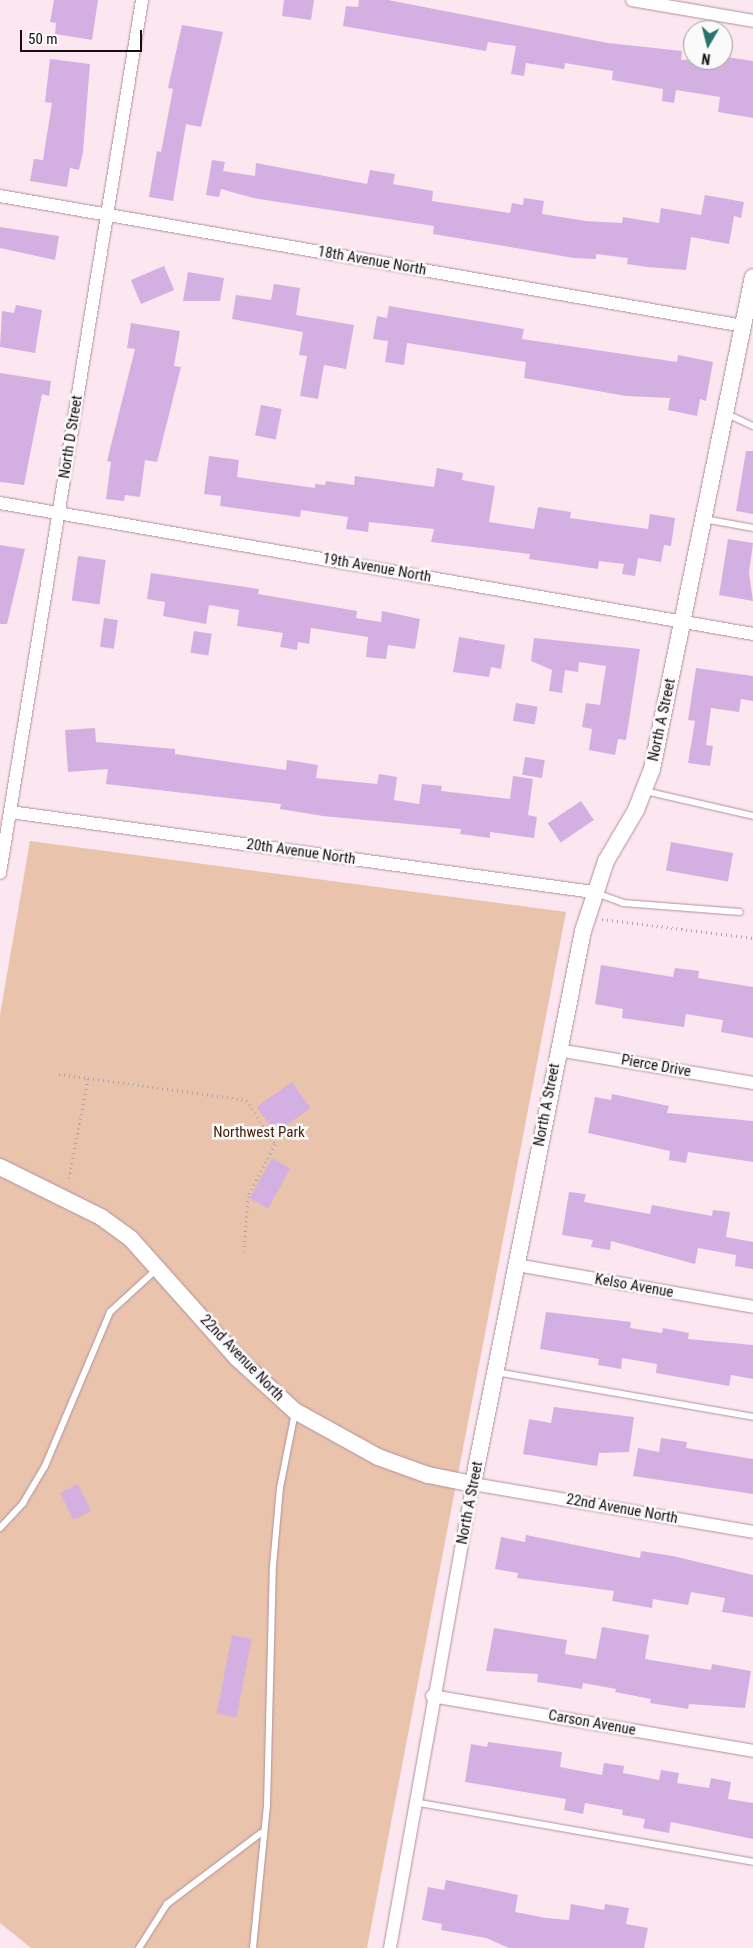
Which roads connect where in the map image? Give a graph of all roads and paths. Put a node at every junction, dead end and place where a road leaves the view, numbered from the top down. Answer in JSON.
{"nodes":[{"id":1,"x":142,"y":0,"type":"edge"},
{"id":2,"x":632,"y":0,"type":"edge"},
{"id":3,"x":753,"y":21,"type":"edge"},
{"id":4,"x":0,"y":196,"type":"edge"},
{"id":5,"x":107,"y":215,"type":"junction"},
{"id":6,"x":753,"y":279,"type":"edge"},
{"id":7,"x":743,"y":326,"type":"junction"},
{"id":8,"x":725,"y":413,"type":"junction"},
{"id":9,"x":753,"y":426,"type":"edge"},
{"id":10,"x":0,"y":503,"type":"edge"},
{"id":11,"x":59,"y":513,"type":"junction"},
{"id":12,"x":703,"y":519,"type":"junction"},
{"id":13,"x":753,"y":528,"type":"edge"},
{"id":14,"x":682,"y":621,"type":"junction"},
{"id":15,"x":753,"y":634,"type":"edge"},
{"id":16,"x":644,"y":791,"type":"junction"},
{"id":17,"x":10,"y":812,"type":"junction"},
{"id":18,"x":753,"y":816,"type":"edge"},
{"id":19,"x":0,"y":873,"type":"edge"},
{"id":20,"x":593,"y":892,"type":"junction"},
{"id":21,"x":740,"y":912,"type":"dead end"},
{"id":22,"x":586,"y":917,"type":"junction"},
{"id":23,"x":753,"y":938,"type":"edge"},
{"id":24,"x":558,"y":1050,"type":"junction"},
{"id":25,"x":59,"y":1074,"type":"dead end"},
{"id":26,"x":88,"y":1078,"type":"junction"},
{"id":27,"x":753,"y":1083,"type":"edge"},
{"id":28,"x":0,"y":1168,"type":"edge"},
{"id":29,"x":69,"y":1178,"type":"dead end"},
{"id":30,"x":244,"y":1251,"type":"dead end"},
{"id":31,"x":516,"y":1265,"type":"junction"},
{"id":32,"x":160,"y":1268,"type":"junction"},
{"id":33,"x":753,"y":1307,"type":"edge"},
{"id":34,"x":495,"y":1372,"type":"junction"},
{"id":35,"x":295,"y":1411,"type":"junction"},
{"id":36,"x":753,"y":1417,"type":"edge"},
{"id":37,"x":473,"y":1484,"type":"junction"},
{"id":38,"x":0,"y":1528,"type":"edge"},
{"id":39,"x":753,"y":1532,"type":"edge"},
{"id":40,"x":432,"y":1696,"type":"junction"},
{"id":41,"x":753,"y":1750,"type":"edge"},
{"id":42,"x":414,"y":1802,"type":"junction"},
{"id":43,"x":261,"y":1832,"type":"junction"},
{"id":44,"x":753,"y":1862,"type":"edge"},
{"id":45,"x":139,"y":1948,"type":"edge"},
{"id":46,"x":253,"y":1948,"type":"edge"},
{"id":47,"x":390,"y":1948,"type":"edge"}],
"edges":[{"from":1,"to":5,"type":"street","name":"North D Street"},
{"from":2,"to":3,"type":"street"},
{"from":4,"to":5,"type":"street","name":"18th Avenue North"},
{"from":5,"to":7,"type":"street","name":"18th Avenue North"},
{"from":5,"to":11,"type":"street","name":"North D Street"},
{"from":6,"to":7,"type":"street","name":"North A Street"},
{"from":7,"to":8,"type":"street","name":"North A Street"},
{"from":8,"to":9,"type":"lane"},
{"from":8,"to":12,"type":"street","name":"North A Street"},
{"from":10,"to":11,"type":"street","name":"19th Avenue North"},
{"from":11,"to":14,"type":"street","name":"19th Avenue North"},
{"from":11,"to":17,"type":"street","name":"North D Street"},
{"from":12,"to":13,"type":"lane"},
{"from":12,"to":14,"type":"street","name":"North A Street"},
{"from":14,"to":15,"type":"street","name":"19th Avenue North"},
{"from":14,"to":16,"type":"street","name":"North A Street"},
{"from":16,"to":18,"type":"lane"},
{"from":16,"to":20,"type":"street","name":"North A Street"},
{"from":17,"to":19,"type":"street","name":"North D Street"},
{"from":17,"to":20,"type":"street","name":"20th Avenue North"},
{"from":20,"to":21,"type":"lane"},
{"from":20,"to":22,"type":"street","name":"North A Street"},
{"from":22,"to":23,"type":"path"},
{"from":22,"to":24,"type":"street","name":"North A Street"},
{"from":24,"to":27,"type":"street","name":"Pierce Drive"},
{"from":24,"to":31,"type":"street","name":"North A Street"},
{"from":25,"to":26,"type":"path"},
{"from":26,"to":29,"type":"path"},
{"from":26,"to":30,"type":"path"},
{"from":28,"to":32,"type":"street","name":"22nd Avenue North"},
{"from":31,"to":33,"type":"street","name":"Kelso Avenue"},
{"from":31,"to":34,"type":"street","name":"North A Street"},
{"from":32,"to":35,"type":"street","name":"22nd Avenue North"},
{"from":32,"to":38,"type":"lane"},
{"from":34,"to":36,"type":"lane"},
{"from":34,"to":37,"type":"street","name":"North A Street"},
{"from":35,"to":37,"type":"street","name":"22nd Avenue North"},
{"from":35,"to":43,"type":"lane"},
{"from":37,"to":39,"type":"street","name":"22nd Avenue North"},
{"from":37,"to":40,"type":"street","name":"North A Street"},
{"from":40,"to":41,"type":"street","name":"Carson Avenue"},
{"from":40,"to":42,"type":"street","name":"North A Street"},
{"from":42,"to":44,"type":"lane"},
{"from":42,"to":47,"type":"street","name":"North A Street"},
{"from":43,"to":45,"type":"lane"},
{"from":43,"to":46,"type":"lane"}]}
